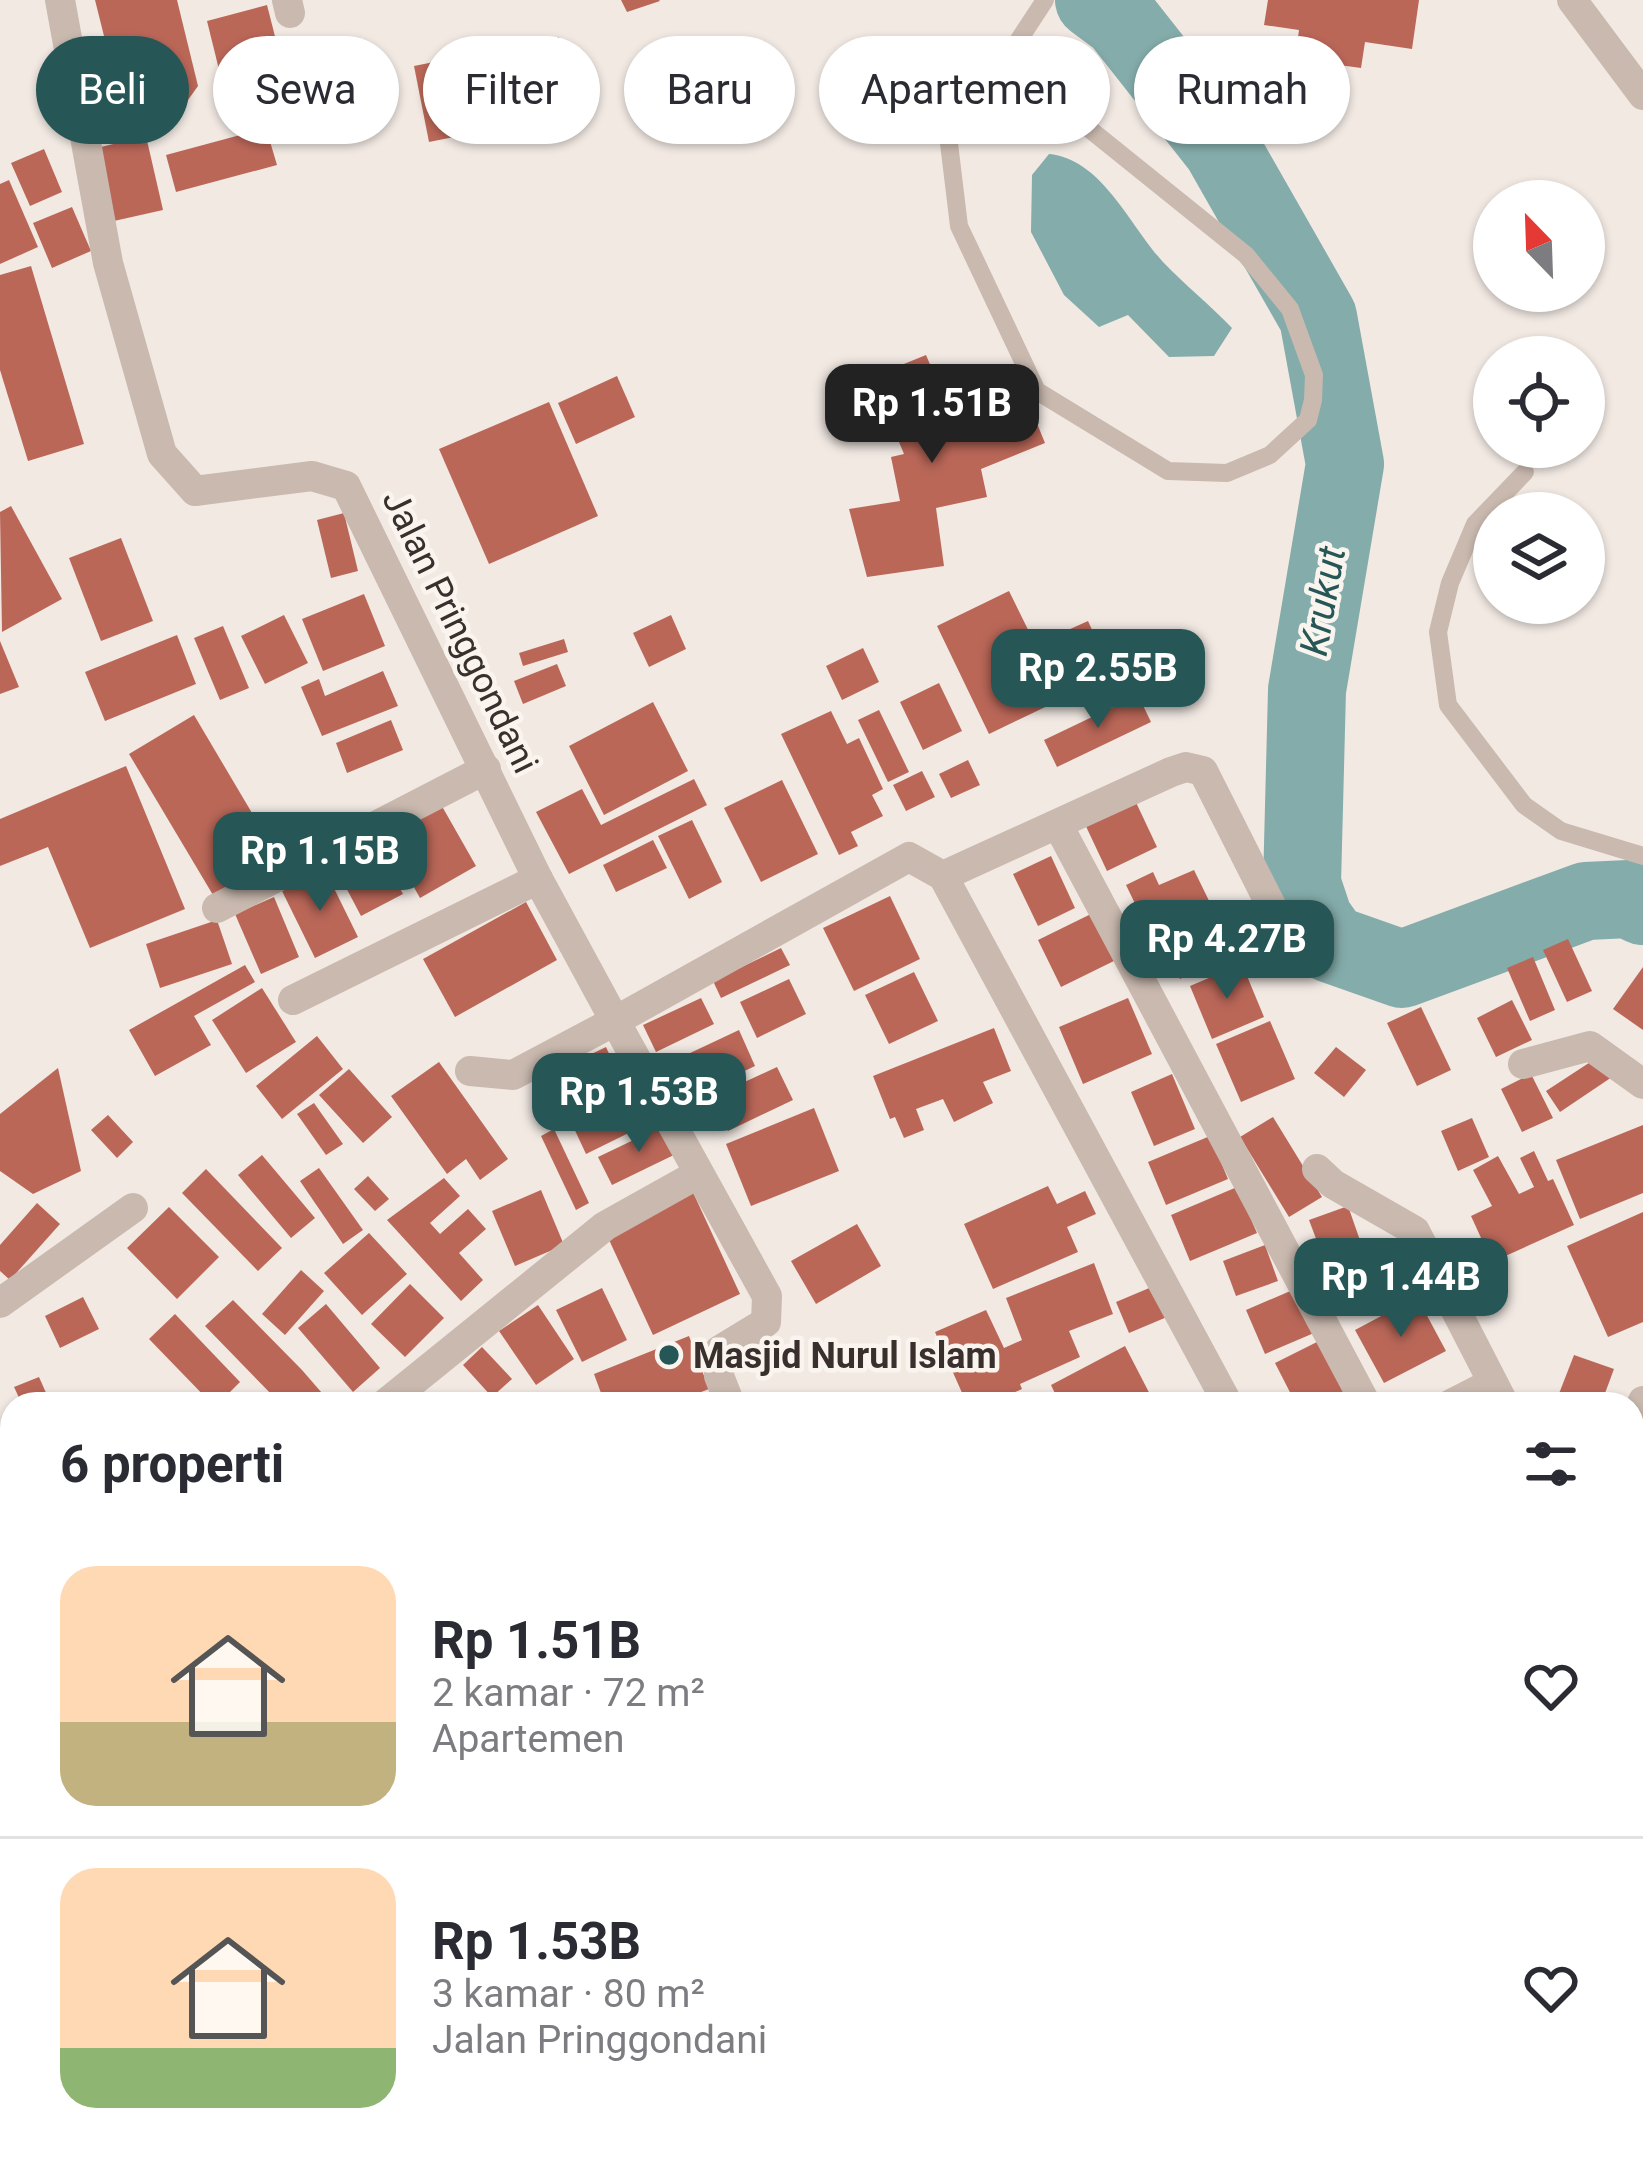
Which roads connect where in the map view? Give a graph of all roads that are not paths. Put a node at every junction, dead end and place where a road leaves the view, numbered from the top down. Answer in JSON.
{"nodes":[{"id":1,"x":60,"y":0,"type":"edge"},
{"id":2,"x":1044,"y":0,"type":"edge"},
{"id":3,"x":1572,"y":0,"type":"edge"},
{"id":4,"x":1021,"y":36,"type":"edge"},
{"id":5,"x":1005,"y":61,"type":"joint"},
{"id":6,"x":1643,"y":95,"type":"edge"},
{"id":7,"x":1525,"y":472,"type":"dead end"},
{"id":8,"x":486,"y":769,"type":"junction"},
{"id":9,"x":1058,"y":825,"type":"junction"},
{"id":10,"x":1643,"y":856,"type":"edge"},
{"id":11,"x":943,"y":876,"type":"junction"},
{"id":12,"x":538,"y":879,"type":"junction"},
{"id":13,"x":218,"y":908,"type":"dead end"},
{"id":14,"x":1300,"y":963,"type":"dead end"},
{"id":15,"x":293,"y":1000,"type":"dead end"},
{"id":16,"x":615,"y":1021,"type":"junction"},
{"id":17,"x":1523,"y":1064,"type":"dead end"},
{"id":18,"x":470,"y":1071,"type":"dead end"},
{"id":19,"x":1643,"y":1084,"type":"edge"},
{"id":20,"x":1317,"y":1169,"type":"dead end"},
{"id":21,"x":698,"y":1174,"type":"junction"},
{"id":22,"x":133,"y":1208,"type":"dead end"},
{"id":23,"x":0,"y":1303,"type":"edge"},
{"id":24,"x":400,"y":1392,"type":"edge"},
{"id":25,"x":725,"y":1392,"type":"edge"},
{"id":26,"x":1222,"y":1392,"type":"edge"},
{"id":27,"x":1360,"y":1392,"type":"edge"},
{"id":28,"x":1497,"y":1392,"type":"edge"}],
"edges":[{"from":1,"to":8,"type":"street","name":"Jalan Pringgondani"},
{"from":2,"to":4,"type":"lane"},
{"from":3,"to":6,"type":"street"},
{"from":5,"to":5,"type":"lane"},
{"from":7,"to":10,"type":"lane"},
{"from":8,"to":12,"type":"street","name":"Jalan Pringgondani"},
{"from":8,"to":13,"type":"street"},
{"from":9,"to":11,"type":"street"},
{"from":9,"to":14,"type":"street"},
{"from":9,"to":27,"type":"street"},
{"from":11,"to":16,"type":"street"},
{"from":11,"to":26,"type":"street"},
{"from":12,"to":15,"type":"street"},
{"from":12,"to":16,"type":"street","name":"Jalan Pringgondani"},
{"from":16,"to":18,"type":"street"},
{"from":16,"to":21,"type":"street","name":"Jalan Pringgondani"},
{"from":17,"to":19,"type":"street"},
{"from":20,"to":28,"type":"street"},
{"from":21,"to":24,"type":"street"},
{"from":21,"to":25,"type":"street","name":"Jalan Pringgondani"},
{"from":22,"to":23,"type":"street"}]}
